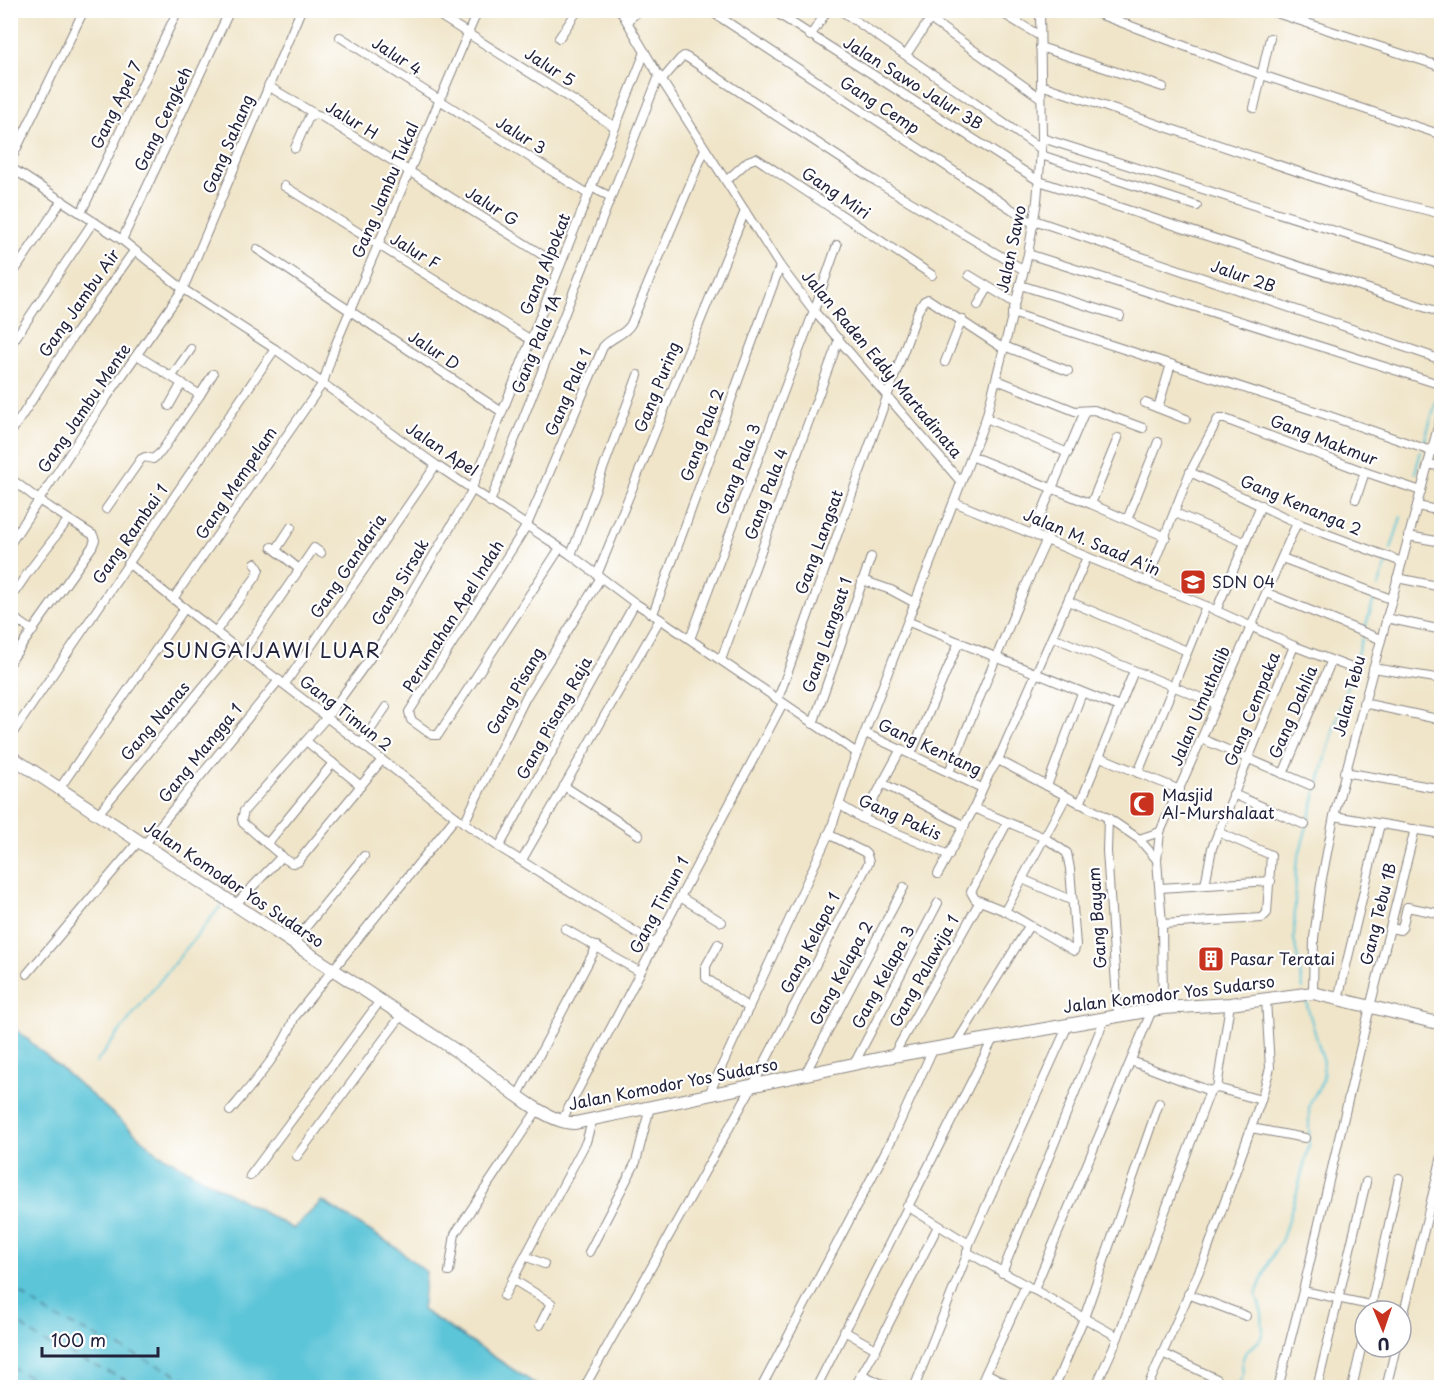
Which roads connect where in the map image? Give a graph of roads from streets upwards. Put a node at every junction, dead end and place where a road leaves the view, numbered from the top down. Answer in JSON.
{"nodes":[{"id":1,"x":84,"y":10,"type":"edge"},
{"id":2,"x":178,"y":10,"type":"edge"},
{"id":3,"x":230,"y":10,"type":"edge"},
{"id":4,"x":301,"y":10,"type":"edge"},
{"id":5,"x":431,"y":10,"type":"edge"},
{"id":6,"x":478,"y":10,"type":"edge"},
{"id":7,"x":578,"y":10,"type":"edge"},
{"id":8,"x":620,"y":10,"type":"edge"},
{"id":9,"x":640,"y":10,"type":"edge"},
{"id":10,"x":710,"y":10,"type":"edge"},
{"id":11,"x":772,"y":10,"type":"edge"},
{"id":12,"x":828,"y":10,"type":"edge"},
{"id":13,"x":840,"y":10,"type":"edge"},
{"id":14,"x":917,"y":10,"type":"edge"},
{"id":15,"x":997,"y":10,"type":"edge"},
{"id":16,"x":1088,"y":10,"type":"edge"},
{"id":17,"x":1266,"y":10,"type":"edge"},
{"id":18,"x":1038,"y":12,"type":"edge"},
{"id":19,"x":930,"y":19,"type":"junction"},
{"id":20,"x":627,"y":21,"type":"junction"},
{"id":21,"x":468,"y":33,"type":"junction"},
{"id":22,"x":810,"y":36,"type":"junction"},
{"id":23,"x":1040,"y":36,"type":"junction"},
{"id":24,"x":340,"y":37,"type":"dead end"},
{"id":25,"x":559,"y":38,"type":"dead end"},
{"id":26,"x":1270,"y":38,"type":"dead end"},
{"id":27,"x":1040,"y":47,"type":"junction"},
{"id":28,"x":645,"y":52,"type":"junction"},
{"id":29,"x":906,"y":55,"type":"junction"},
{"id":30,"x":1442,"y":67,"type":"edge"},
{"id":31,"x":1262,"y":75,"type":"junction"},
{"id":32,"x":660,"y":78,"type":"junction"},
{"id":33,"x":1041,"y":85,"type":"junction"},
{"id":34,"x":268,"y":87,"type":"junction"},
{"id":35,"x":1163,"y":87,"type":"dead end"},
{"id":36,"x":1041,"y":98,"type":"junction"},
{"id":37,"x":438,"y":101,"type":"junction"},
{"id":38,"x":1254,"y":108,"type":"dead end"},
{"id":39,"x":315,"y":114,"type":"junction"},
{"id":40,"x":615,"y":127,"type":"junction"},
{"id":41,"x":1442,"y":135,"type":"edge"},
{"id":42,"x":1042,"y":138,"type":"junction"},
{"id":43,"x":295,"y":148,"type":"dead end"},
{"id":44,"x":705,"y":149,"type":"junction"},
{"id":45,"x":1041,"y":152,"type":"junction"},
{"id":46,"x":11,"y":167,"type":"edge"},
{"id":47,"x":408,"y":172,"type":"junction"},
{"id":48,"x":1039,"y":180,"type":"junction"},
{"id":49,"x":726,"y":181,"type":"junction"},
{"id":50,"x":284,"y":186,"type":"dead end"},
{"id":51,"x":590,"y":191,"type":"junction"},
{"id":52,"x":611,"y":197,"type":"junction"},
{"id":53,"x":62,"y":200,"type":"junction"},
{"id":54,"x":1197,"y":206,"type":"dead end"},
{"id":55,"x":745,"y":211,"type":"junction"},
{"id":56,"x":81,"y":213,"type":"junction"},
{"id":57,"x":1442,"y":214,"type":"edge"},
{"id":58,"x":93,"y":222,"type":"junction"},
{"id":59,"x":1034,"y":222,"type":"junction"},
{"id":60,"x":122,"y":240,"type":"junction"},
{"id":61,"x":837,"y":245,"type":"dead end"},
{"id":62,"x":378,"y":246,"type":"junction"},
{"id":63,"x":257,"y":249,"type":"dead end"},
{"id":64,"x":134,"y":251,"type":"junction"},
{"id":65,"x":1028,"y":254,"type":"junction"},
{"id":66,"x":1442,"y":265,"type":"edge"},
{"id":67,"x":560,"y":266,"type":"junction"},
{"id":68,"x":780,"y":266,"type":"junction"},
{"id":69,"x":1024,"y":270,"type":"junction"},
{"id":70,"x":932,"y":275,"type":"dead end"},
{"id":71,"x":969,"y":275,"type":"dead end"},
{"id":72,"x":10,"y":278,"type":"edge"},
{"id":73,"x":1020,"y":285,"type":"junction"},
{"id":74,"x":988,"y":288,"type":"junction"},
{"id":75,"x":183,"y":289,"type":"junction"},
{"id":76,"x":1015,"y":303,"type":"junction"},
{"id":77,"x":978,"y":305,"type":"dead end"},
{"id":78,"x":814,"y":311,"type":"junction"},
{"id":79,"x":350,"y":312,"type":"junction"},
{"id":80,"x":1012,"y":313,"type":"junction"},
{"id":81,"x":1442,"y":313,"type":"edge"},
{"id":82,"x":1120,"y":316,"type":"dead end"},
{"id":83,"x":962,"y":320,"type":"junction"},
{"id":84,"x":839,"y":339,"type":"junction"},
{"id":85,"x":531,"y":340,"type":"junction"},
{"id":86,"x":10,"y":346,"type":"edge"},
{"id":87,"x":1004,"y":347,"type":"junction"},
{"id":88,"x":191,"y":349,"type":"dead end"},
{"id":89,"x":275,"y":349,"type":"junction"},
{"id":90,"x":137,"y":355,"type":"junction"},
{"id":91,"x":1440,"y":360,"type":"edge"},
{"id":92,"x":945,"y":362,"type":"dead end"},
{"id":93,"x":1171,"y":364,"type":"junction"},
{"id":94,"x":1068,"y":371,"type":"dead end"},
{"id":95,"x":213,"y":374,"type":"dead end"},
{"id":96,"x":638,"y":375,"type":"dead end"},
{"id":97,"x":172,"y":376,"type":"junction"},
{"id":98,"x":997,"y":380,"type":"junction"},
{"id":99,"x":182,"y":383,"type":"junction"},
{"id":100,"x":323,"y":383,"type":"junction"},
{"id":101,"x":1438,"y":384,"type":"edge"},
{"id":102,"x":200,"y":395,"type":"junction"},
{"id":103,"x":887,"y":395,"type":"junction"},
{"id":104,"x":1145,"y":403,"type":"dead end"},
{"id":105,"x":169,"y":406,"type":"dead end"},
{"id":106,"x":1158,"y":408,"type":"junction"},
{"id":107,"x":1085,"y":411,"type":"junction"},
{"id":108,"x":502,"y":412,"type":"junction"},
{"id":109,"x":1442,"y":412,"type":"edge"},
{"id":110,"x":986,"y":418,"type":"junction"},
{"id":111,"x":1186,"y":419,"type":"dead end"},
{"id":112,"x":1143,"y":428,"type":"dead end"},
{"id":113,"x":10,"y":434,"type":"edge"},
{"id":114,"x":1118,"y":438,"type":"dead end"},
{"id":115,"x":1158,"y":442,"type":"dead end"},
{"id":116,"x":1429,"y":451,"type":"junction"},
{"id":117,"x":1068,"y":453,"type":"junction"},
{"id":118,"x":971,"y":456,"type":"junction"},
{"id":119,"x":1428,"y":464,"type":"junction"},
{"id":120,"x":436,"y":465,"type":"junction"},
{"id":121,"x":1442,"y":467,"type":"edge"},
{"id":122,"x":1190,"y":472,"type":"junction"},
{"id":123,"x":1365,"y":472,"type":"junction"},
{"id":124,"x":10,"y":478,"type":"edge"},
{"id":125,"x":961,"y":482,"type":"junction"},
{"id":126,"x":473,"y":488,"type":"junction"},
{"id":127,"x":1053,"y":490,"type":"junction"},
{"id":128,"x":1420,"y":491,"type":"junction"},
{"id":129,"x":1356,"y":499,"type":"dead end"},
{"id":130,"x":40,"y":501,"type":"junction"},
{"id":131,"x":954,"y":501,"type":"junction"},
{"id":132,"x":489,"y":502,"type":"junction"},
{"id":133,"x":1091,"y":504,"type":"junction"},
{"id":134,"x":1260,"y":505,"type":"junction"},
{"id":135,"x":1417,"y":506,"type":"junction"},
{"id":136,"x":106,"y":508,"type":"dead end"},
{"id":137,"x":1442,"y":511,"type":"edge"},
{"id":138,"x":1175,"y":513,"type":"junction"},
{"id":139,"x":68,"y":520,"type":"junction"},
{"id":140,"x":1127,"y":520,"type":"junction"},
{"id":141,"x":1297,"y":523,"type":"junction"},
{"id":142,"x":527,"y":525,"type":"junction"},
{"id":143,"x":291,"y":527,"type":"dead end"},
{"id":144,"x":1033,"y":533,"type":"junction"},
{"id":145,"x":1408,"y":536,"type":"junction"},
{"id":146,"x":1166,"y":537,"type":"junction"},
{"id":147,"x":1047,"y":539,"type":"junction"},
{"id":148,"x":1244,"y":542,"type":"junction"},
{"id":149,"x":1442,"y":542,"type":"edge"},
{"id":150,"x":10,"y":544,"type":"edge"},
{"id":151,"x":560,"y":548,"type":"junction"},
{"id":152,"x":321,"y":553,"type":"dead end"},
{"id":153,"x":571,"y":555,"type":"junction"},
{"id":154,"x":871,"y":557,"type":"dead end"},
{"id":155,"x":1087,"y":557,"type":"junction"},
{"id":156,"x":1282,"y":558,"type":"junction"},
{"id":157,"x":128,"y":562,"type":"junction"},
{"id":158,"x":1402,"y":562,"type":"junction"},
{"id":159,"x":255,"y":563,"type":"dead end"},
{"id":160,"x":299,"y":569,"type":"junction"},
{"id":161,"x":598,"y":577,"type":"junction"},
{"id":162,"x":1397,"y":578,"type":"junction"},
{"id":163,"x":862,"y":580,"type":"junction"},
{"id":164,"x":1147,"y":581,"type":"junction"},
{"id":165,"x":1442,"y":587,"type":"edge"},
{"id":166,"x":1267,"y":592,"type":"junction"},
{"id":167,"x":10,"y":599,"type":"edge"},
{"id":168,"x":173,"y":599,"type":"junction"},
{"id":169,"x":1391,"y":599,"type":"junction"},
{"id":170,"x":1068,"y":601,"type":"junction"},
{"id":171,"x":635,"y":603,"type":"junction"},
{"id":172,"x":915,"y":603,"type":"junction"},
{"id":173,"x":1206,"y":606,"type":"junction"},
{"id":174,"x":185,"y":608,"type":"junction"},
{"id":175,"x":1216,"y":611,"type":"junction"},
{"id":176,"x":10,"y":615,"type":"edge"},
{"id":177,"x":657,"y":616,"type":"junction"},
{"id":178,"x":1386,"y":618,"type":"junction"},
{"id":179,"x":909,"y":622,"type":"junction"},
{"id":180,"x":1251,"y":627,"type":"junction"},
{"id":181,"x":33,"y":630,"type":"junction"},
{"id":182,"x":1442,"y":630,"type":"edge"},
{"id":183,"x":216,"y":631,"type":"junction"},
{"id":184,"x":1053,"y":637,"type":"junction"},
{"id":185,"x":690,"y":639,"type":"junction"},
{"id":186,"x":1380,"y":639,"type":"junction"},
{"id":187,"x":959,"y":642,"type":"junction"},
{"id":188,"x":1294,"y":646,"type":"junction"},
{"id":189,"x":239,"y":649,"type":"junction"},
{"id":190,"x":1188,"y":651,"type":"junction"},
{"id":191,"x":996,"y":657,"type":"junction"},
{"id":192,"x":721,"y":660,"type":"junction"},
{"id":193,"x":10,"y":662,"type":"edge"},
{"id":194,"x":1330,"y":662,"type":"junction"},
{"id":195,"x":1349,"y":667,"type":"dead end"},
{"id":196,"x":1373,"y":668,"type":"junction"},
{"id":197,"x":1134,"y":671,"type":"junction"},
{"id":198,"x":1037,"y":674,"type":"junction"},
{"id":199,"x":1442,"y":679,"type":"edge"},
{"id":200,"x":282,"y":682,"type":"junction"},
{"id":201,"x":1172,"y":686,"type":"junction"},
{"id":202,"x":1082,"y":693,"type":"junction"},
{"id":203,"x":781,"y":701,"type":"junction"},
{"id":204,"x":1363,"y":703,"type":"junction"},
{"id":205,"x":1216,"y":704,"type":"junction"},
{"id":206,"x":386,"y":707,"type":"dead end"},
{"id":207,"x":1119,"y":707,"type":"junction"},
{"id":208,"x":327,"y":717,"type":"junction"},
{"id":209,"x":1442,"y":720,"type":"edge"},
{"id":210,"x":813,"y":724,"type":"junction"},
{"id":211,"x":865,"y":733,"type":"junction"},
{"id":212,"x":10,"y":737,"type":"edge"},
{"id":213,"x":1202,"y":739,"type":"junction"},
{"id":214,"x":306,"y":741,"type":"junction"},
{"id":215,"x":361,"y":744,"type":"junction"},
{"id":216,"x":901,"y":749,"type":"junction"},
{"id":217,"x":857,"y":753,"type":"junction"},
{"id":218,"x":911,"y":754,"type":"junction"},
{"id":219,"x":10,"y":756,"type":"edge"},
{"id":220,"x":1100,"y":757,"type":"junction"},
{"id":221,"x":1247,"y":758,"type":"junction"},
{"id":222,"x":382,"y":760,"type":"junction"},
{"id":223,"x":998,"y":760,"type":"junction"},
{"id":224,"x":333,"y":763,"type":"junction"},
{"id":225,"x":949,"y":772,"type":"junction"},
{"id":226,"x":1344,"y":772,"type":"junction"},
{"id":227,"x":1138,"y":773,"type":"junction"},
{"id":228,"x":1284,"y":774,"type":"junction"},
{"id":229,"x":882,"y":783,"type":"junction"},
{"id":230,"x":1310,"y":785,"type":"dead end"},
{"id":231,"x":361,"y":786,"type":"junction"},
{"id":232,"x":564,"y":786,"type":"junction"},
{"id":233,"x":1047,"y":786,"type":"junction"},
{"id":234,"x":982,"y":788,"type":"junction"},
{"id":235,"x":59,"y":789,"type":"junction"},
{"id":236,"x":1442,"y":789,"type":"edge"},
{"id":237,"x":1180,"y":790,"type":"junction"},
{"id":238,"x":1233,"y":794,"type":"junction"},
{"id":239,"x":1066,"y":797,"type":"junction"},
{"id":240,"x":1080,"y":804,"type":"junction"},
{"id":241,"x":840,"y":805,"type":"junction"},
{"id":242,"x":974,"y":808,"type":"junction"},
{"id":243,"x":98,"y":814,"type":"junction"},
{"id":244,"x":1334,"y":816,"type":"junction"},
{"id":245,"x":1108,"y":818,"type":"junction"},
{"id":246,"x":863,"y":819,"type":"junction"},
{"id":247,"x":460,"y":820,"type":"junction"},
{"id":248,"x":1007,"y":823,"type":"junction"},
{"id":249,"x":1380,"y":824,"type":"junction"},
{"id":250,"x":1305,"y":825,"type":"dead end"},
{"id":251,"x":965,"y":826,"type":"junction"},
{"id":252,"x":1415,"y":829,"type":"junction"},
{"id":253,"x":1160,"y":831,"type":"junction"},
{"id":254,"x":1218,"y":832,"type":"junction"},
{"id":255,"x":828,"y":834,"type":"junction"},
{"id":256,"x":1442,"y":834,"type":"edge"},
{"id":257,"x":639,"y":835,"type":"dead end"},
{"id":258,"x":1045,"y":838,"type":"junction"},
{"id":259,"x":1139,"y":839,"type":"junction"},
{"id":260,"x":142,"y":843,"type":"junction"},
{"id":261,"x":267,"y":844,"type":"junction"},
{"id":262,"x":499,"y":847,"type":"junction"},
{"id":263,"x":949,"y":855,"type":"junction"},
{"id":264,"x":282,"y":856,"type":"junction"},
{"id":265,"x":364,"y":856,"type":"dead end"},
{"id":266,"x":522,"y":860,"type":"junction"},
{"id":267,"x":1157,"y":860,"type":"junction"},
{"id":268,"x":938,"y":874,"type":"dead end"},
{"id":269,"x":1022,"y":879,"type":"junction"},
{"id":270,"x":1271,"y":881,"type":"junction"},
{"id":271,"x":1205,"y":885,"type":"junction"},
{"id":272,"x":904,"y":887,"type":"dead end"},
{"id":273,"x":1160,"y":888,"type":"junction"},
{"id":274,"x":680,"y":897,"type":"junction"},
{"id":275,"x":980,"y":901,"type":"junction"},
{"id":276,"x":1073,"y":901,"type":"junction"},
{"id":277,"x":938,"y":903,"type":"dead end"},
{"id":278,"x":235,"y":905,"type":"junction"},
{"id":279,"x":1005,"y":911,"type":"junction"},
{"id":280,"x":1442,"y":914,"type":"edge"},
{"id":281,"x":722,"y":922,"type":"dead end"},
{"id":282,"x":1162,"y":924,"type":"junction"},
{"id":283,"x":1029,"y":926,"type":"junction"},
{"id":284,"x":1391,"y":928,"type":"junction"},
{"id":285,"x":565,"y":929,"type":"dead end"},
{"id":286,"x":293,"y":943,"type":"junction"},
{"id":287,"x":655,"y":944,"type":"junction"},
{"id":288,"x":718,"y":944,"type":"dead end"},
{"id":289,"x":597,"y":946,"type":"junction"},
{"id":290,"x":333,"y":970,"type":"junction"},
{"id":291,"x":640,"y":972,"type":"junction"},
{"id":292,"x":27,"y":974,"type":"dead end"},
{"id":293,"x":1312,"y":993,"type":"junction"},
{"id":294,"x":1266,"y":999,"type":"junction"},
{"id":295,"x":1338,"y":999,"type":"junction"},
{"id":296,"x":380,"y":1001,"type":"junction"},
{"id":297,"x":1230,"y":1004,"type":"junction"},
{"id":298,"x":1370,"y":1007,"type":"junction"},
{"id":299,"x":749,"y":1008,"type":"junction"},
{"id":300,"x":1157,"y":1009,"type":"junction"},
{"id":301,"x":1118,"y":1015,"type":"junction"},
{"id":302,"x":401,"y":1016,"type":"junction"},
{"id":303,"x":1104,"y":1018,"type":"junction"},
{"id":304,"x":1069,"y":1023,"type":"junction"},
{"id":305,"x":1442,"y":1024,"type":"edge"},
{"id":306,"x":994,"y":1037,"type":"junction"},
{"id":307,"x":956,"y":1044,"type":"junction"},
{"id":308,"x":933,"y":1049,"type":"junction"},
{"id":309,"x":893,"y":1056,"type":"junction"},
{"id":310,"x":1131,"y":1061,"type":"junction"},
{"id":311,"x":854,"y":1064,"type":"junction"},
{"id":312,"x":805,"y":1074,"type":"junction"},
{"id":313,"x":753,"y":1084,"type":"junction"},
{"id":314,"x":1214,"y":1089,"type":"junction"},
{"id":315,"x":709,"y":1094,"type":"junction"},
{"id":316,"x":518,"y":1095,"type":"junction"},
{"id":317,"x":1261,"y":1100,"type":"junction"},
{"id":318,"x":1159,"y":1103,"type":"dead end"},
{"id":319,"x":650,"y":1107,"type":"junction"},
{"id":320,"x":538,"y":1109,"type":"junction"},
{"id":321,"x":230,"y":1111,"type":"dead end"},
{"id":322,"x":594,"y":1118,"type":"junction"},
{"id":323,"x":561,"y":1122,"type":"junction"},
{"id":324,"x":1251,"y":1128,"type":"junction"},
{"id":325,"x":1305,"y":1138,"type":"dead end"},
{"id":326,"x":297,"y":1156,"type":"dead end"},
{"id":327,"x":1442,"y":1156,"type":"edge"},
{"id":328,"x":250,"y":1176,"type":"dead end"},
{"id":329,"x":1399,"y":1178,"type":"dead end"},
{"id":330,"x":1366,"y":1182,"type":"dead end"},
{"id":331,"x":907,"y":1206,"type":"junction"},
{"id":332,"x":938,"y":1226,"type":"junction"},
{"id":333,"x":968,"y":1248,"type":"junction"},
{"id":334,"x":589,"y":1252,"type":"dead end"},
{"id":335,"x":525,"y":1256,"type":"junction"},
{"id":336,"x":544,"y":1264,"type":"dead end"},
{"id":337,"x":449,"y":1272,"type":"dead end"},
{"id":338,"x":1002,"y":1273,"type":"junction"},
{"id":339,"x":512,"y":1279,"type":"junction"},
{"id":340,"x":1030,"y":1287,"type":"junction"},
{"id":341,"x":1303,"y":1291,"type":"junction"},
{"id":342,"x":1188,"y":1294,"type":"junction"},
{"id":343,"x":504,"y":1296,"type":"dead end"},
{"id":344,"x":1337,"y":1299,"type":"junction"},
{"id":345,"x":1373,"y":1299,"type":"edge"},
{"id":346,"x":1407,"y":1299,"type":"edge"},
{"id":347,"x":1353,"y":1303,"type":"edge"},
{"id":348,"x":1246,"y":1316,"type":"dead end"},
{"id":349,"x":1084,"y":1318,"type":"junction"},
{"id":350,"x":540,"y":1326,"type":"dead end"},
{"id":351,"x":844,"y":1331,"type":"junction"},
{"id":352,"x":1118,"y":1337,"type":"junction"},
{"id":353,"x":876,"y":1349,"type":"junction"},
{"id":354,"x":1162,"y":1353,"type":"junction"},
{"id":355,"x":1359,"y":1359,"type":"edge"},
{"id":356,"x":1393,"y":1359,"type":"edge"},
{"id":357,"x":986,"y":1373,"type":"junction"},
{"id":358,"x":861,"y":1374,"type":"junction"},
{"id":359,"x":1217,"y":1379,"type":"dead end"},
{"id":360,"x":584,"y":1388,"type":"edge"},
{"id":361,"x":761,"y":1388,"type":"edge"},
{"id":362,"x":816,"y":1388,"type":"edge"},
{"id":363,"x":854,"y":1388,"type":"edge"},
{"id":364,"x":891,"y":1388,"type":"edge"},
{"id":365,"x":914,"y":1388,"type":"edge"},
{"id":366,"x":979,"y":1388,"type":"edge"},
{"id":367,"x":1015,"y":1388,"type":"edge"},
{"id":368,"x":1054,"y":1388,"type":"edge"},
{"id":369,"x":1095,"y":1388,"type":"edge"},
{"id":370,"x":1147,"y":1388,"type":"edge"},
{"id":371,"x":1278,"y":1388,"type":"edge"},
{"id":372,"x":1317,"y":1388,"type":"edge"},
{"id":373,"x":1352,"y":1388,"type":"edge"},
{"id":374,"x":1386,"y":1388,"type":"edge"}],
"edges":[{"from":1,"to":46,"type":"street"},
{"from":2,"to":56,"type":"street","name":"Gang Apel 7"},
{"from":3,"to":60,"type":"street","name":"Gang Cengkeh"},
{"from":4,"to":34,"type":"street","name":"Gang Sahang"},
{"from":5,"to":21,"type":"street","name":"Jalur 5"},
{"from":6,"to":21,"type":"street","name":"Gang Jambu Tukal"},
{"from":7,"to":25,"type":"street"},
{"from":8,"to":20,"type":"street","name":"Jalan Raden Eddy Martadinata"},
{"from":9,"to":20,"type":"street"},
{"from":10,"to":59,"type":"street","name":"Gang Cemp"},
{"from":11,"to":22,"type":"street","name":"Jalan Sawo Jalur 3B"},
{"from":12,"to":22,"type":"street"},
{"from":13,"to":29,"type":"street"},
{"from":14,"to":19,"type":"street"},
{"from":15,"to":23,"type":"street"},
{"from":16,"to":31,"type":"street"},
{"from":17,"to":30,"type":"street"},
{"from":18,"to":23,"type":"street","name":"Jalan Sawo"},
{"from":19,"to":29,"type":"street"},
{"from":19,"to":36,"type":"street"},
{"from":20,"to":28,"type":"street","name":"Jalan Raden Eddy Martadinata"},
{"from":21,"to":37,"type":"street","name":"Gang Jambu Tukal"},
{"from":21,"to":40,"type":"street","name":"Jalur 5"},
{"from":22,"to":48,"type":"street","name":"Jalan Sawo Jalur 3B"},
{"from":23,"to":27,"type":"street","name":"Jalan Sawo"},
{"from":24,"to":37,"type":"street","name":"Jalur 4"},
{"from":26,"to":31,"type":"street"},
{"from":27,"to":33,"type":"street","name":"Jalan Sawo"},
{"from":27,"to":35,"type":"street"},
{"from":28,"to":32,"type":"street","name":"Jalan Raden Eddy Martadinata"},
{"from":28,"to":40,"type":"street","name":"Gang Alpokat"},
{"from":29,"to":45,"type":"street"},
{"from":31,"to":38,"type":"street"},
{"from":31,"to":41,"type":"street"},
{"from":32,"to":44,"type":"street","name":"Jalan Raden Eddy Martadinata"},
{"from":32,"to":52,"type":"street","name":"Gang Pala 1A"},
{"from":32,"to":69,"type":"street","name":"Gang Pala 1A"},
{"from":33,"to":36,"type":"street","name":"Jalan Sawo"},
{"from":33,"to":57,"type":"street"},
{"from":34,"to":39,"type":"street"},
{"from":34,"to":75,"type":"street","name":"Gang Sahang"},
{"from":36,"to":42,"type":"street","name":"Jalan Sawo"},
{"from":37,"to":47,"type":"street","name":"Gang Jambu Tukal"},
{"from":37,"to":51,"type":"street","name":"Jalur 3"},
{"from":39,"to":43,"type":"street","name":"Jalur H"},
{"from":39,"to":47,"type":"street","name":"Jalur H"},
{"from":40,"to":51,"type":"street","name":"Gang Alpokat"},
{"from":42,"to":45,"type":"street","name":"Jalan Sawo"},
{"from":42,"to":66,"type":"street"},
{"from":44,"to":49,"type":"street","name":"Jalan Raden Eddy Martadinata"},
{"from":44,"to":142,"type":"street","name":"Gang Pala 1"},
{"from":45,"to":48,"type":"street","name":"Jalan Sawo"},
{"from":45,"to":54,"type":"street"},
{"from":46,"to":53,"type":"street","name":"Jalan Apel"},
{"from":47,"to":62,"type":"street","name":"Gang Jambu Tukal"},
{"from":47,"to":67,"type":"street","name":"Jalur G"},
{"from":48,"to":59,"type":"street","name":"Jalan Sawo"},
{"from":48,"to":81,"type":"street","name":"Jalan Sawo Jalur 3B"},
{"from":49,"to":55,"type":"street","name":"Jalan Raden Eddy Martadinata"},
{"from":49,"to":70,"type":"street","name":"Gang Miri"},
{"from":50,"to":62,"type":"street","name":"Jalur F"},
{"from":51,"to":52,"type":"street","name":"Jalur 3"},
{"from":51,"to":67,"type":"street","name":"Gang Alpokat"},
{"from":52,"to":132,"type":"street","name":"Gang Pala 1A"},
{"from":53,"to":56,"type":"street","name":"Jalan Apel"},
{"from":53,"to":72,"type":"street"},
{"from":55,"to":68,"type":"street","name":"Jalan Raden Eddy Martadinata"},
{"from":55,"to":161,"type":"street","name":"Gang Puring"},
{"from":56,"to":58,"type":"street","name":"Jalan Apel"},
{"from":58,"to":60,"type":"street","name":"Jalan Apel"},
{"from":58,"to":86,"type":"street"},
{"from":59,"to":65,"type":"street","name":"Jalan Sawo"},
{"from":59,"to":91,"type":"street","name":"Jalur 2B"},
{"from":60,"to":64,"type":"street","name":"Jalan Apel"},
{"from":61,"to":78,"type":"street","name":"Gang Pala 3"},
{"from":62,"to":79,"type":"street","name":"Gang Jambu Tukal"},
{"from":62,"to":85,"type":"street","name":"Jalur F"},
{"from":63,"to":79,"type":"street","name":"Jalur D"},
{"from":64,"to":75,"type":"street","name":"Jalan Apel"},
{"from":64,"to":113,"type":"street","name":"Gang Jambu Air"},
{"from":65,"to":69,"type":"street","name":"Jalan Sawo"},
{"from":65,"to":101,"type":"street"},
{"from":67,"to":85,"type":"street","name":"Gang Alpokat"},
{"from":68,"to":78,"type":"street","name":"Jalan Raden Eddy Martadinata"},
{"from":68,"to":177,"type":"street","name":"Gang Pala 2"},
{"from":69,"to":73,"type":"street","name":"Jalan Sawo"},
{"from":71,"to":74,"type":"street"},
{"from":73,"to":76,"type":"street","name":"Jalan Sawo"},
{"from":73,"to":82,"type":"street"},
{"from":74,"to":76,"type":"street"},
{"from":74,"to":77,"type":"street"},
{"from":75,"to":89,"type":"street","name":"Jalan Apel"},
{"from":75,"to":90,"type":"street","name":"Gang Jambu Mente"},
{"from":76,"to":80,"type":"street","name":"Jalan Sawo"},
{"from":78,"to":84,"type":"street","name":"Jalan Raden Eddy Martadinata"},
{"from":78,"to":185,"type":"street","name":"Gang Pala 3"},
{"from":79,"to":100,"type":"street","name":"Gang Jambu Tukal"},
{"from":79,"to":108,"type":"street","name":"Jalur D"},
{"from":80,"to":87,"type":"street","name":"Jalan Sawo"},
{"from":80,"to":93,"type":"street"},
{"from":83,"to":87,"type":"street"},
{"from":83,"to":92,"type":"street"},
{"from":83,"to":103,"type":"street","name":"Gang Langsat"},
{"from":84,"to":103,"type":"street","name":"Jalan Raden Eddy Martadinata"},
{"from":84,"to":192,"type":"street","name":"Gang Pala 4"},
{"from":85,"to":108,"type":"street","name":"Gang Alpokat"},
{"from":87,"to":94,"type":"street"},
{"from":87,"to":98,"type":"street","name":"Jalan Sawo"},
{"from":88,"to":97,"type":"street"},
{"from":89,"to":100,"type":"street","name":"Jalan Apel"},
{"from":89,"to":157,"type":"street","name":"Gang Rambai 1"},
{"from":90,"to":97,"type":"street"},
{"from":90,"to":130,"type":"street","name":"Gang Jambu Mente"},
{"from":93,"to":106,"type":"street"},
{"from":93,"to":116,"type":"street"},
{"from":95,"to":102,"type":"street"},
{"from":96,"to":153,"type":"street"},
{"from":97,"to":99,"type":"street"},
{"from":98,"to":107,"type":"street"},
{"from":98,"to":110,"type":"street","name":"Jalan Sawo"},
{"from":99,"to":102,"type":"street"},
{"from":99,"to":105,"type":"street"},
{"from":100,"to":120,"type":"street","name":"Jalan Apel"},
{"from":100,"to":168,"type":"street","name":"Gang Mempelam"},
{"from":102,"to":136,"type":"street"},
{"from":103,"to":125,"type":"street","name":"Jalan Raden Eddy Martadinata"},
{"from":103,"to":203,"type":"street","name":"Gang Langsat"},
{"from":104,"to":106,"type":"street"},
{"from":106,"to":111,"type":"street"},
{"from":107,"to":112,"type":"street"},
{"from":107,"to":117,"type":"street"},
{"from":108,"to":126,"type":"street","name":"Gang Alpokat"},
{"from":109,"to":116,"type":"street","name":"Jalan Tebu"},
{"from":110,"to":117,"type":"street"},
{"from":110,"to":118,"type":"street","name":"Jalan Sawo"},
{"from":114,"to":133,"type":"street"},
{"from":115,"to":140,"type":"street"},
{"from":116,"to":119,"type":"street","name":"Jalan Tebu"},
{"from":117,"to":127,"type":"street"},
{"from":118,"to":125,"type":"street","name":"Jalan Sawo"},
{"from":118,"to":127,"type":"street"},
{"from":119,"to":121,"type":"street"},
{"from":119,"to":128,"type":"street","name":"Jalan Tebu"},
{"from":120,"to":126,"type":"street","name":"Jalan Apel"},
{"from":120,"to":200,"type":"street","name":"Gang Gandaria"},
{"from":122,"to":123,"type":"street","name":"Gang Makmur"},
{"from":122,"to":134,"type":"street","name":"Gang Kenanga 2"},
{"from":122,"to":138,"type":"street"},
{"from":123,"to":128,"type":"street","name":"Gang Makmur"},
{"from":123,"to":129,"type":"street"},
{"from":124,"to":130,"type":"street"},
{"from":125,"to":131,"type":"street","name":"Jalan Raden Eddy Martadinata"},
{"from":126,"to":132,"type":"street","name":"Jalan Apel"},
{"from":126,"to":208,"type":"street","name":"Gang Sirsak"},
{"from":127,"to":133,"type":"street"},
{"from":127,"to":144,"type":"street"},
{"from":128,"to":135,"type":"street","name":"Jalan Tebu"},
{"from":130,"to":139,"type":"street"},
{"from":130,"to":150,"type":"street","name":"Gang Jambu Mente"},
{"from":131,"to":144,"type":"street","name":"Jalan M. Saad A'in"},
{"from":131,"to":172,"type":"street","name":"Jalan Raden Eddy Martadinata"},
{"from":132,"to":142,"type":"street","name":"Jalan Apel"},
{"from":133,"to":140,"type":"street"},
{"from":134,"to":141,"type":"street","name":"Gang Kenanga 2"},
{"from":134,"to":148,"type":"street"},
{"from":135,"to":137,"type":"street"},
{"from":135,"to":145,"type":"street","name":"Jalan Tebu"},
{"from":138,"to":146,"type":"street"},
{"from":138,"to":148,"type":"street"},
{"from":139,"to":167,"type":"street"},
{"from":139,"to":181,"type":"street"},
{"from":140,"to":146,"type":"street"},
{"from":141,"to":156,"type":"street","name":"Jalan Umuthalib"},
{"from":141,"to":158,"type":"street","name":"Gang Kenanga 2"},
{"from":142,"to":151,"type":"street","name":"Jalan Apel"},
{"from":142,"to":151,"type":"street","name":"Perumahan Apel Indah"},
{"from":143,"to":160,"type":"street"},
{"from":144,"to":147,"type":"street","name":"Jalan M. Saad A'in"},
{"from":145,"to":149,"type":"street"},
{"from":145,"to":158,"type":"street","name":"Jalan Tebu"},
{"from":146,"to":164,"type":"street"},
{"from":147,"to":155,"type":"street","name":"Jalan M. Saad A'in"},
{"from":147,"to":191,"type":"street"},
{"from":148,"to":175,"type":"street"},
{"from":151,"to":153,"type":"street","name":"Jalan Apel"},
{"from":152,"to":160,"type":"street","name":"Gang Nanas"},
{"from":153,"to":161,"type":"street","name":"Jalan Apel"},
{"from":154,"to":163,"type":"street","name":"Gang Langsat 1"},
{"from":155,"to":164,"type":"street","name":"Jalan M. Saad A'in"},
{"from":155,"to":170,"type":"street"},
{"from":156,"to":166,"type":"street","name":"Jalan Umuthalib"},
{"from":156,"to":169,"type":"street"},
{"from":157,"to":168,"type":"street","name":"Gang Timun 2"},
{"from":157,"to":212,"type":"street","name":"Gang Rambai 1"},
{"from":158,"to":162,"type":"street","name":"Jalan Tebu"},
{"from":159,"to":183,"type":"street"},
{"from":160,"to":189,"type":"street","name":"Gang Nanas"},
{"from":161,"to":171,"type":"street","name":"Jalan Apel"},
{"from":161,"to":247,"type":"street","name":"Gang Pisang"},
{"from":162,"to":165,"type":"street"},
{"from":162,"to":169,"type":"street","name":"Jalan Tebu"},
{"from":163,"to":172,"type":"street"},
{"from":163,"to":210,"type":"street","name":"Gang Langsat 1"},
{"from":164,"to":173,"type":"street","name":"Jalan M. Saad A'in"},
{"from":166,"to":180,"type":"street","name":"Jalan Umuthalib"},
{"from":166,"to":186,"type":"street"},
{"from":168,"to":174,"type":"street","name":"Gang Timun 2"},
{"from":169,"to":178,"type":"street","name":"Jalan Tebu"},
{"from":170,"to":184,"type":"street"},
{"from":170,"to":190,"type":"street"},
{"from":171,"to":177,"type":"street","name":"Jalan Apel"},
{"from":171,"to":262,"type":"street","name":"Gang Pisang Raja"},
{"from":172,"to":179,"type":"street","name":"Jalan Raden Eddy Martadinata"},
{"from":173,"to":175,"type":"street","name":"Jalan M. Saad A'in"},
{"from":173,"to":190,"type":"street"},
{"from":174,"to":183,"type":"street","name":"Gang Timun 2"},
{"from":174,"to":235,"type":"street"},
{"from":175,"to":180,"type":"street","name":"Jalan M. Saad A'in"},
{"from":176,"to":181,"type":"street"},
{"from":177,"to":185,"type":"street","name":"Jalan Apel"},
{"from":177,"to":232,"type":"street"},
{"from":178,"to":182,"type":"street"},
{"from":178,"to":186,"type":"street","name":"Jalan Tebu"},
{"from":179,"to":187,"type":"street"},
{"from":179,"to":211,"type":"street","name":"Jalan Raden Eddy Martadinata"},
{"from":180,"to":188,"type":"street","name":"Jalan M. Saad A'in"},
{"from":180,"to":205,"type":"street","name":"Jalan Umuthalib"},
{"from":181,"to":193,"type":"street"},
{"from":183,"to":189,"type":"street","name":"Gang Timun 2"},
{"from":184,"to":197,"type":"street"},
{"from":184,"to":198,"type":"street"},
{"from":185,"to":192,"type":"street","name":"Jalan Apel"},
{"from":186,"to":196,"type":"street","name":"Jalan Tebu"},
{"from":187,"to":191,"type":"street"},
{"from":187,"to":218,"type":"street"},
{"from":188,"to":194,"type":"street","name":"Jalan M. Saad A'in"},
{"from":188,"to":221,"type":"street","name":"Gang Cempaka"},
{"from":189,"to":200,"type":"street","name":"Gang Timun 2"},
{"from":189,"to":243,"type":"street","name":"Gang Nanas"},
{"from":190,"to":201,"type":"street"},
{"from":191,"to":198,"type":"street"},
{"from":191,"to":225,"type":"street"},
{"from":192,"to":203,"type":"street","name":"Jalan Apel"},
{"from":194,"to":195,"type":"street","name":"Jalan M. Saad A'in"},
{"from":194,"to":228,"type":"street","name":"Gang Dahlia"},
{"from":196,"to":199,"type":"street"},
{"from":196,"to":204,"type":"street","name":"Jalan Tebu"},
{"from":197,"to":201,"type":"street"},
{"from":197,"to":207,"type":"street"},
{"from":198,"to":202,"type":"street"},
{"from":198,"to":223,"type":"street"},
{"from":200,"to":208,"type":"street","name":"Gang Timun 2"},
{"from":200,"to":260,"type":"street","name":"Gang Mangga 1"},
{"from":201,"to":205,"type":"street"},
{"from":201,"to":227,"type":"street"},
{"from":202,"to":207,"type":"street"},
{"from":202,"to":233,"type":"street"},
{"from":203,"to":210,"type":"street","name":"Jalan Apel"},
{"from":203,"to":274,"type":"street","name":"Gang Timun 1"},
{"from":204,"to":209,"type":"street"},
{"from":204,"to":226,"type":"street","name":"Jalan Tebu"},
{"from":205,"to":213,"type":"street","name":"Jalan Umuthalib"},
{"from":206,"to":215,"type":"street"},
{"from":207,"to":220,"type":"street"},
{"from":208,"to":214,"type":"street","name":"Gang Sirsak"},
{"from":208,"to":215,"type":"street","name":"Gang Timun 2"},
{"from":210,"to":217,"type":"street","name":"Jalan Apel"},
{"from":211,"to":216,"type":"street","name":"Gang Kentang"},
{"from":211,"to":217,"type":"street","name":"Jalan Raden Eddy Martadinata"},
{"from":213,"to":221,"type":"street"},
{"from":213,"to":237,"type":"street","name":"Jalan Umuthalib"},
{"from":214,"to":224,"type":"street"},
{"from":214,"to":261,"type":"street","name":"Gang Sirsak"},
{"from":215,"to":222,"type":"street","name":"Gang Timun 2"},
{"from":216,"to":218,"type":"street","name":"Gang Kentang"},
{"from":216,"to":229,"type":"street"},
{"from":217,"to":241,"type":"street","name":"Jalan Raden Eddy Martadinata"},
{"from":218,"to":225,"type":"street","name":"Gang Kentang"},
{"from":219,"to":235,"type":"street","name":"Jalan Komodor Yos Sudarso"},
{"from":220,"to":227,"type":"street"},
{"from":220,"to":240,"type":"street"},
{"from":221,"to":228,"type":"street"},
{"from":221,"to":238,"type":"street","name":"Gang Cempaka"},
{"from":222,"to":231,"type":"street"},
{"from":222,"to":247,"type":"street","name":"Gang Timun 2"},
{"from":223,"to":233,"type":"street"},
{"from":223,"to":234,"type":"street"},
{"from":224,"to":231,"type":"street"},
{"from":224,"to":261,"type":"street"},
{"from":225,"to":234,"type":"street","name":"Gang Kentang"},
{"from":226,"to":236,"type":"street"},
{"from":226,"to":244,"type":"street","name":"Jalan Tebu"},
{"from":227,"to":237,"type":"street"},
{"from":228,"to":230,"type":"street"},
{"from":229,"to":246,"type":"street"},
{"from":229,"to":251,"type":"street"},
{"from":231,"to":264,"type":"street"},
{"from":232,"to":257,"type":"street"},
{"from":232,"to":266,"type":"street"},
{"from":233,"to":239,"type":"street"},
{"from":234,"to":242,"type":"street"},
{"from":235,"to":243,"type":"street","name":"Jalan Komodor Yos Sudarso"},
{"from":237,"to":253,"type":"street","name":"Jalan Umuthalib"},
{"from":238,"to":250,"type":"street"},
{"from":238,"to":254,"type":"street","name":"Gang Cempaka"},
{"from":239,"to":240,"type":"street"},
{"from":239,"to":258,"type":"street"},
{"from":240,"to":245,"type":"street"},
{"from":241,"to":246,"type":"street","name":"Gang Pakis"},
{"from":241,"to":255,"type":"street","name":"Jalan Raden Eddy Martadinata"},
{"from":242,"to":248,"type":"street"},
{"from":242,"to":251,"type":"street"},
{"from":243,"to":260,"type":"street","name":"Jalan Komodor Yos Sudarso"},
{"from":244,"to":249,"type":"street"},
{"from":244,"to":293,"type":"street","name":"Jalan Tebu"},
{"from":245,"to":259,"type":"street"},
{"from":245,"to":301,"type":"street","name":"Gang Bayam"},
{"from":246,"to":263,"type":"street","name":"Gang Pakis"},
{"from":247,"to":262,"type":"street","name":"Gang Timun 2"},
{"from":247,"to":290,"type":"street","name":"Gang Pisang"},
{"from":248,"to":258,"type":"street"},
{"from":248,"to":275,"type":"street"},
{"from":249,"to":252,"type":"street"},
{"from":249,"to":295,"type":"street"},
{"from":251,"to":263,"type":"street"},
{"from":252,"to":256,"type":"street"},
{"from":252,"to":284,"type":"street","name":"Gang Tebu 1B"},
{"from":253,"to":259,"type":"street"},
{"from":253,"to":267,"type":"street","name":"Jalan Umuthalib"},
{"from":254,"to":270,"type":"street"},
{"from":254,"to":271,"type":"street","name":"Gang Cempaka"},
{"from":255,"to":299,"type":"street","name":"Jalan Raden Eddy Martadinata"},
{"from":255,"to":313,"type":"street","name":"Gang Kelapa 1"},
{"from":258,"to":269,"type":"street"},
{"from":258,"to":276,"type":"street"},
{"from":259,"to":267,"type":"street"},
{"from":260,"to":278,"type":"street","name":"Jalan Komodor Yos Sudarso"},
{"from":260,"to":292,"type":"street","name":"Gang Mangga 1"},
{"from":261,"to":264,"type":"street"},
{"from":262,"to":266,"type":"street","name":"Gang Timun 2"},
{"from":263,"to":268,"type":"street"},
{"from":264,"to":278,"type":"street"},
{"from":265,"to":286,"type":"street"},
{"from":266,"to":287,"type":"street","name":"Gang Timun 2"},
{"from":267,"to":273,"type":"street","name":"Jalan Umuthalib"},
{"from":269,"to":276,"type":"street"},
{"from":269,"to":279,"type":"street"},
{"from":270,"to":271,"type":"street"},
{"from":270,"to":282,"type":"street"},
{"from":271,"to":273,"type":"street"},
{"from":272,"to":312,"type":"street","name":"Gang Kelapa 2"},
{"from":273,"to":282,"type":"street","name":"Jalan Umuthalib"},
{"from":274,"to":281,"type":"street"},
{"from":274,"to":287,"type":"street","name":"Gang Timun 1"},
{"from":275,"to":279,"type":"street"},
{"from":275,"to":309,"type":"street","name":"Gang Palawija 1"},
{"from":276,"to":283,"type":"street"},
{"from":277,"to":311,"type":"street","name":"Gang Kelapa 3"},
{"from":278,"to":286,"type":"street","name":"Jalan Komodor Yos Sudarso"},
{"from":279,"to":283,"type":"street"},
{"from":280,"to":284,"type":"street"},
{"from":282,"to":300,"type":"street","name":"Jalan Umuthalib"},
{"from":283,"to":307,"type":"street"},
{"from":284,"to":298,"type":"street","name":"Gang Tebu 1B"},
{"from":285,"to":289,"type":"street"},
{"from":286,"to":290,"type":"street","name":"Jalan Komodor Yos Sudarso"},
{"from":287,"to":291,"type":"street","name":"Gang Timun 1"},
{"from":288,"to":299,"type":"street"},
{"from":289,"to":291,"type":"street"},
{"from":289,"to":316,"type":"street"},
{"from":290,"to":296,"type":"street","name":"Jalan Komodor Yos Sudarso"},
{"from":290,"to":321,"type":"street","name":"Gang Pisang"},
{"from":291,"to":323,"type":"street","name":"Gang Timun 1"},
{"from":293,"to":294,"type":"street","name":"Jalan Komodor Yos Sudarso"},
{"from":293,"to":295,"type":"street","name":"Jalan Komodor Yos Sudarso"},
{"from":294,"to":297,"type":"street","name":"Jalan Komodor Yos Sudarso"},
{"from":294,"to":317,"type":"street"},
{"from":295,"to":298,"type":"street","name":"Jalan Komodor Yos Sudarso"},
{"from":296,"to":302,"type":"street","name":"Jalan Komodor Yos Sudarso"},
{"from":296,"to":328,"type":"street"},
{"from":297,"to":300,"type":"street","name":"Jalan Komodor Yos Sudarso"},
{"from":297,"to":314,"type":"street"},
{"from":298,"to":305,"type":"street","name":"Jalan Komodor Yos Sudarso"},
{"from":298,"to":341,"type":"street","name":"Gang Tebu 1B"},
{"from":299,"to":315,"type":"street","name":"Jalan Raden Eddy Martadinata"},
{"from":300,"to":301,"type":"street","name":"Jalan Komodor Yos Sudarso"},
{"from":300,"to":310,"type":"street"},
{"from":301,"to":303,"type":"street","name":"Jalan Komodor Yos Sudarso"},
{"from":302,"to":316,"type":"street","name":"Jalan Komodor Yos Sudarso"},
{"from":302,"to":326,"type":"street"},
{"from":303,"to":304,"type":"street","name":"Jalan Komodor Yos Sudarso"},
{"from":303,"to":338,"type":"street"},
{"from":304,"to":306,"type":"street","name":"Jalan Komodor Yos Sudarso"},
{"from":304,"to":333,"type":"street"},
{"from":306,"to":307,"type":"street","name":"Jalan Komodor Yos Sudarso"},
{"from":306,"to":331,"type":"street"},
{"from":307,"to":308,"type":"street","name":"Jalan Komodor Yos Sudarso"},
{"from":308,"to":309,"type":"street","name":"Jalan Komodor Yos Sudarso"},
{"from":308,"to":361,"type":"street"},
{"from":309,"to":311,"type":"street","name":"Jalan Komodor Yos Sudarso"},
{"from":310,"to":314,"type":"street"},
{"from":310,"to":340,"type":"street"},
{"from":311,"to":312,"type":"street","name":"Jalan Komodor Yos Sudarso"},
{"from":312,"to":313,"type":"street","name":"Jalan Komodor Yos Sudarso"},
{"from":313,"to":315,"type":"street","name":"Jalan Komodor Yos Sudarso"},
{"from":313,"to":360,"type":"street","name":"Gang Kelapa 1"},
{"from":314,"to":317,"type":"street"},
{"from":314,"to":352,"type":"street"},
{"from":315,"to":319,"type":"street","name":"Jalan Komodor Yos Sudarso"},
{"from":316,"to":320,"type":"street","name":"Jalan Komodor Yos Sudarso"},
{"from":317,"to":324,"type":"street"},
{"from":318,"to":349,"type":"street"},
{"from":319,"to":322,"type":"street","name":"Jalan Komodor Yos Sudarso"},
{"from":319,"to":334,"type":"street"},
{"from":320,"to":323,"type":"street","name":"Jalan Komodor Yos Sudarso"},
{"from":320,"to":337,"type":"street"},
{"from":322,"to":323,"type":"street","name":"Jalan Komodor Yos Sudarso"},
{"from":322,"to":335,"type":"street"},
{"from":324,"to":325,"type":"street"},
{"from":324,"to":342,"type":"street"},
{"from":327,"to":346,"type":"street"},
{"from":329,"to":345,"type":"street"},
{"from":330,"to":344,"type":"street"},
{"from":331,"to":332,"type":"street"},
{"from":331,"to":351,"type":"street"},
{"from":332,"to":333,"type":"street"},
{"from":332,"to":353,"type":"street"},
{"from":333,"to":338,"type":"street"},
{"from":333,"to":365,"type":"street"},
{"from":335,"to":336,"type":"street"},
{"from":335,"to":339,"type":"street"},
{"from":338,"to":340,"type":"street"},
{"from":339,"to":343,"type":"street"},
{"from":339,"to":350,"type":"street"},
{"from":340,"to":349,"type":"street"},
{"from":340,"to":357,"type":"street"},
{"from":341,"to":344,"type":"street"},
{"from":341,"to":371,"type":"street","name":"Gang Tebu 1B"},
{"from":342,"to":348,"type":"street"},
{"from":342,"to":354,"type":"street"},
{"from":344,"to":347,"type":"street"},
{"from":344,"to":372,"type":"street"},
{"from":349,"to":352,"type":"street"},
{"from":349,"to":368,"type":"street"},
{"from":351,"to":353,"type":"street"},
{"from":351,"to":362,"type":"street"},
{"from":352,"to":369,"type":"street"},
{"from":353,"to":358,"type":"street"},
{"from":354,"to":359,"type":"street"},
{"from":354,"to":370,"type":"street"},
{"from":355,"to":373,"type":"street"},
{"from":356,"to":374,"type":"street"},
{"from":357,"to":366,"type":"street"},
{"from":357,"to":367,"type":"street"},
{"from":358,"to":363,"type":"street"},
{"from":358,"to":364,"type":"street"}]}
